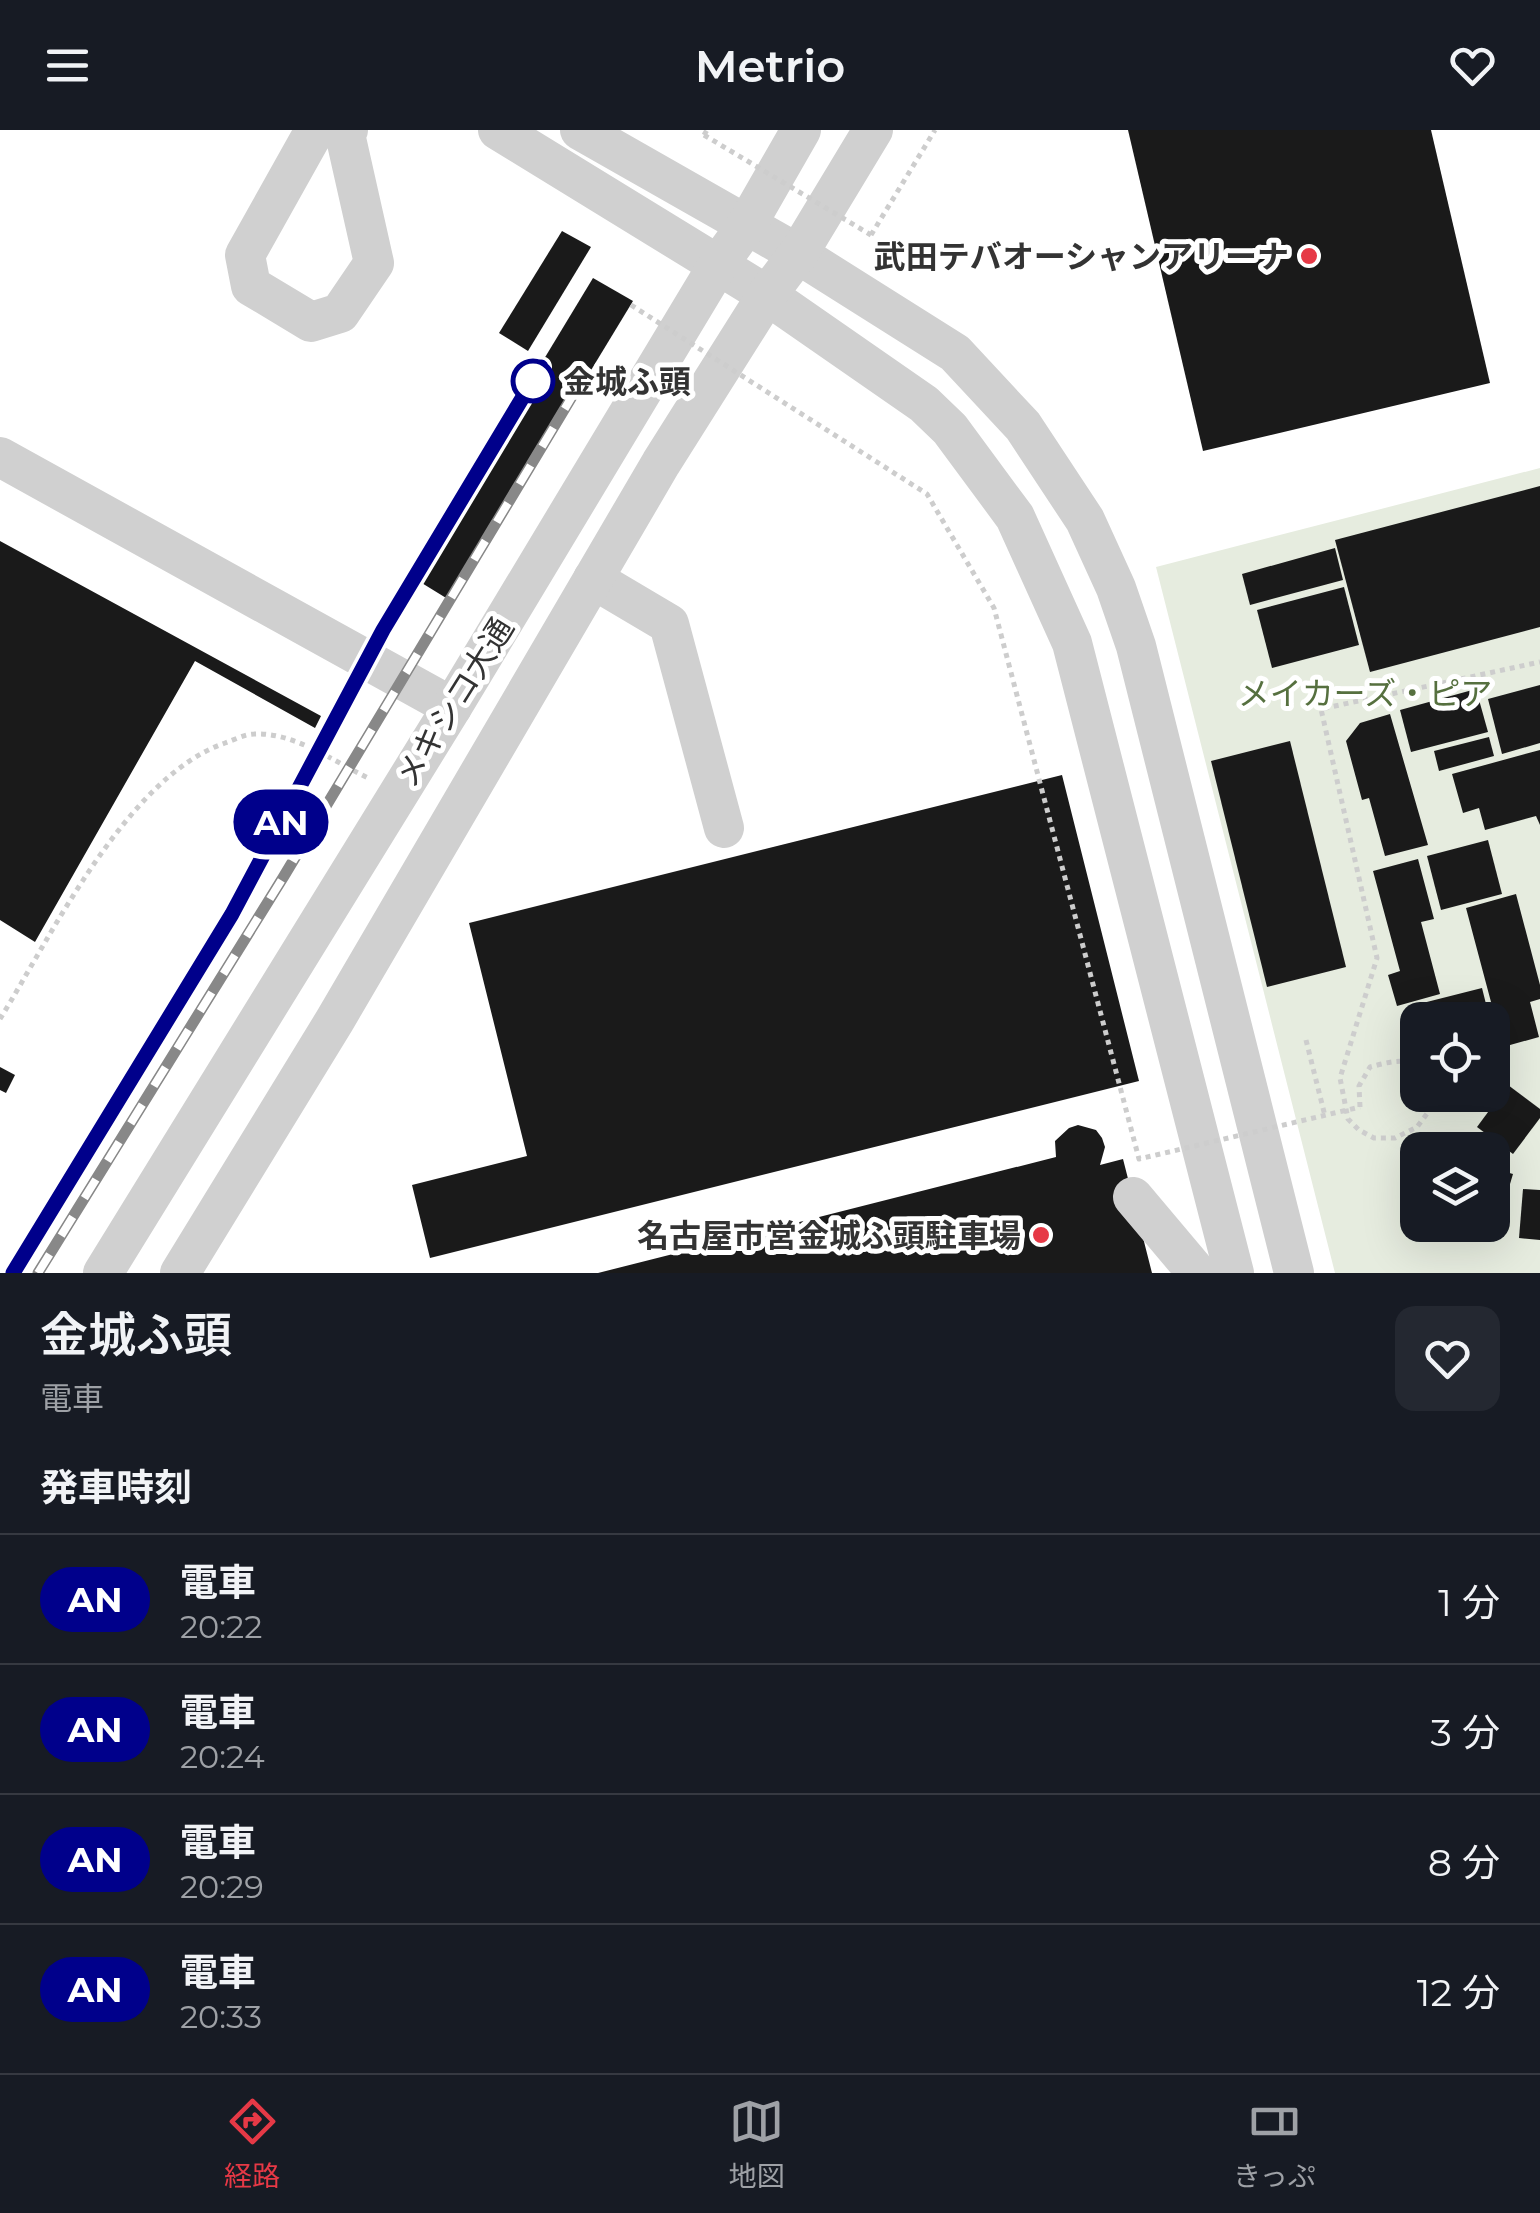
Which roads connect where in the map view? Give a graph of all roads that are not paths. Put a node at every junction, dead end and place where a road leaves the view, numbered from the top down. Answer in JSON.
{"nodes":[{"id":1,"x":315,"y":130,"type":"edge"},
{"id":2,"x":348,"y":130,"type":"edge"},
{"id":3,"x":498,"y":130,"type":"edge"},
{"id":4,"x":580,"y":130,"type":"edge"},
{"id":5,"x":802,"y":130,"type":"edge"},
{"id":6,"x":873,"y":130,"type":"edge"},
{"id":7,"x":746,"y":226,"type":"junction"},
{"id":8,"x":798,"y":254,"type":"junction"},
{"id":9,"x":718,"y":265,"type":"junction"},
{"id":10,"x":767,"y":294,"type":"junction"},
{"id":11,"x":0,"y":456,"type":"edge"},
{"id":12,"x":593,"y":579,"type":"junction"},
{"id":13,"x":452,"y":706,"type":"junction"},
{"id":14,"x":724,"y":828,"type":"dead end"},
{"id":15,"x":1133,"y":1197,"type":"dead end"},
{"id":16,"x":103,"y":1273,"type":"edge"},
{"id":17,"x":180,"y":1273,"type":"edge"},
{"id":18,"x":1197,"y":1273,"type":"edge"},
{"id":19,"x":1234,"y":1273,"type":"edge"},
{"id":20,"x":1294,"y":1273,"type":"edge"}],
"edges":[{"from":1,"to":2,"type":"street"},
{"from":3,"to":9,"type":"street"},
{"from":4,"to":7,"type":"street"},
{"from":5,"to":7,"type":"street","name":"メキシコ大通"},
{"from":6,"to":8,"type":"street","name":"メキシコ大通"},
{"from":7,"to":8,"type":"street"},
{"from":7,"to":9,"type":"street","name":"メキシコ大通"},
{"from":8,"to":10,"type":"street","name":"メキシコ大通"},
{"from":8,"to":20,"type":"street"},
{"from":9,"to":10,"type":"street"},
{"from":9,"to":13,"type":"street","name":"メキシコ大通"},
{"from":10,"to":12,"type":"street","name":"メキシコ大通"},
{"from":10,"to":19,"type":"street"},
{"from":11,"to":13,"type":"street"},
{"from":12,"to":14,"type":"street"},
{"from":12,"to":17,"type":"street","name":"メキシコ大通"},
{"from":13,"to":16,"type":"street","name":"メキシコ大通"},
{"from":15,"to":18,"type":"street"}]}
